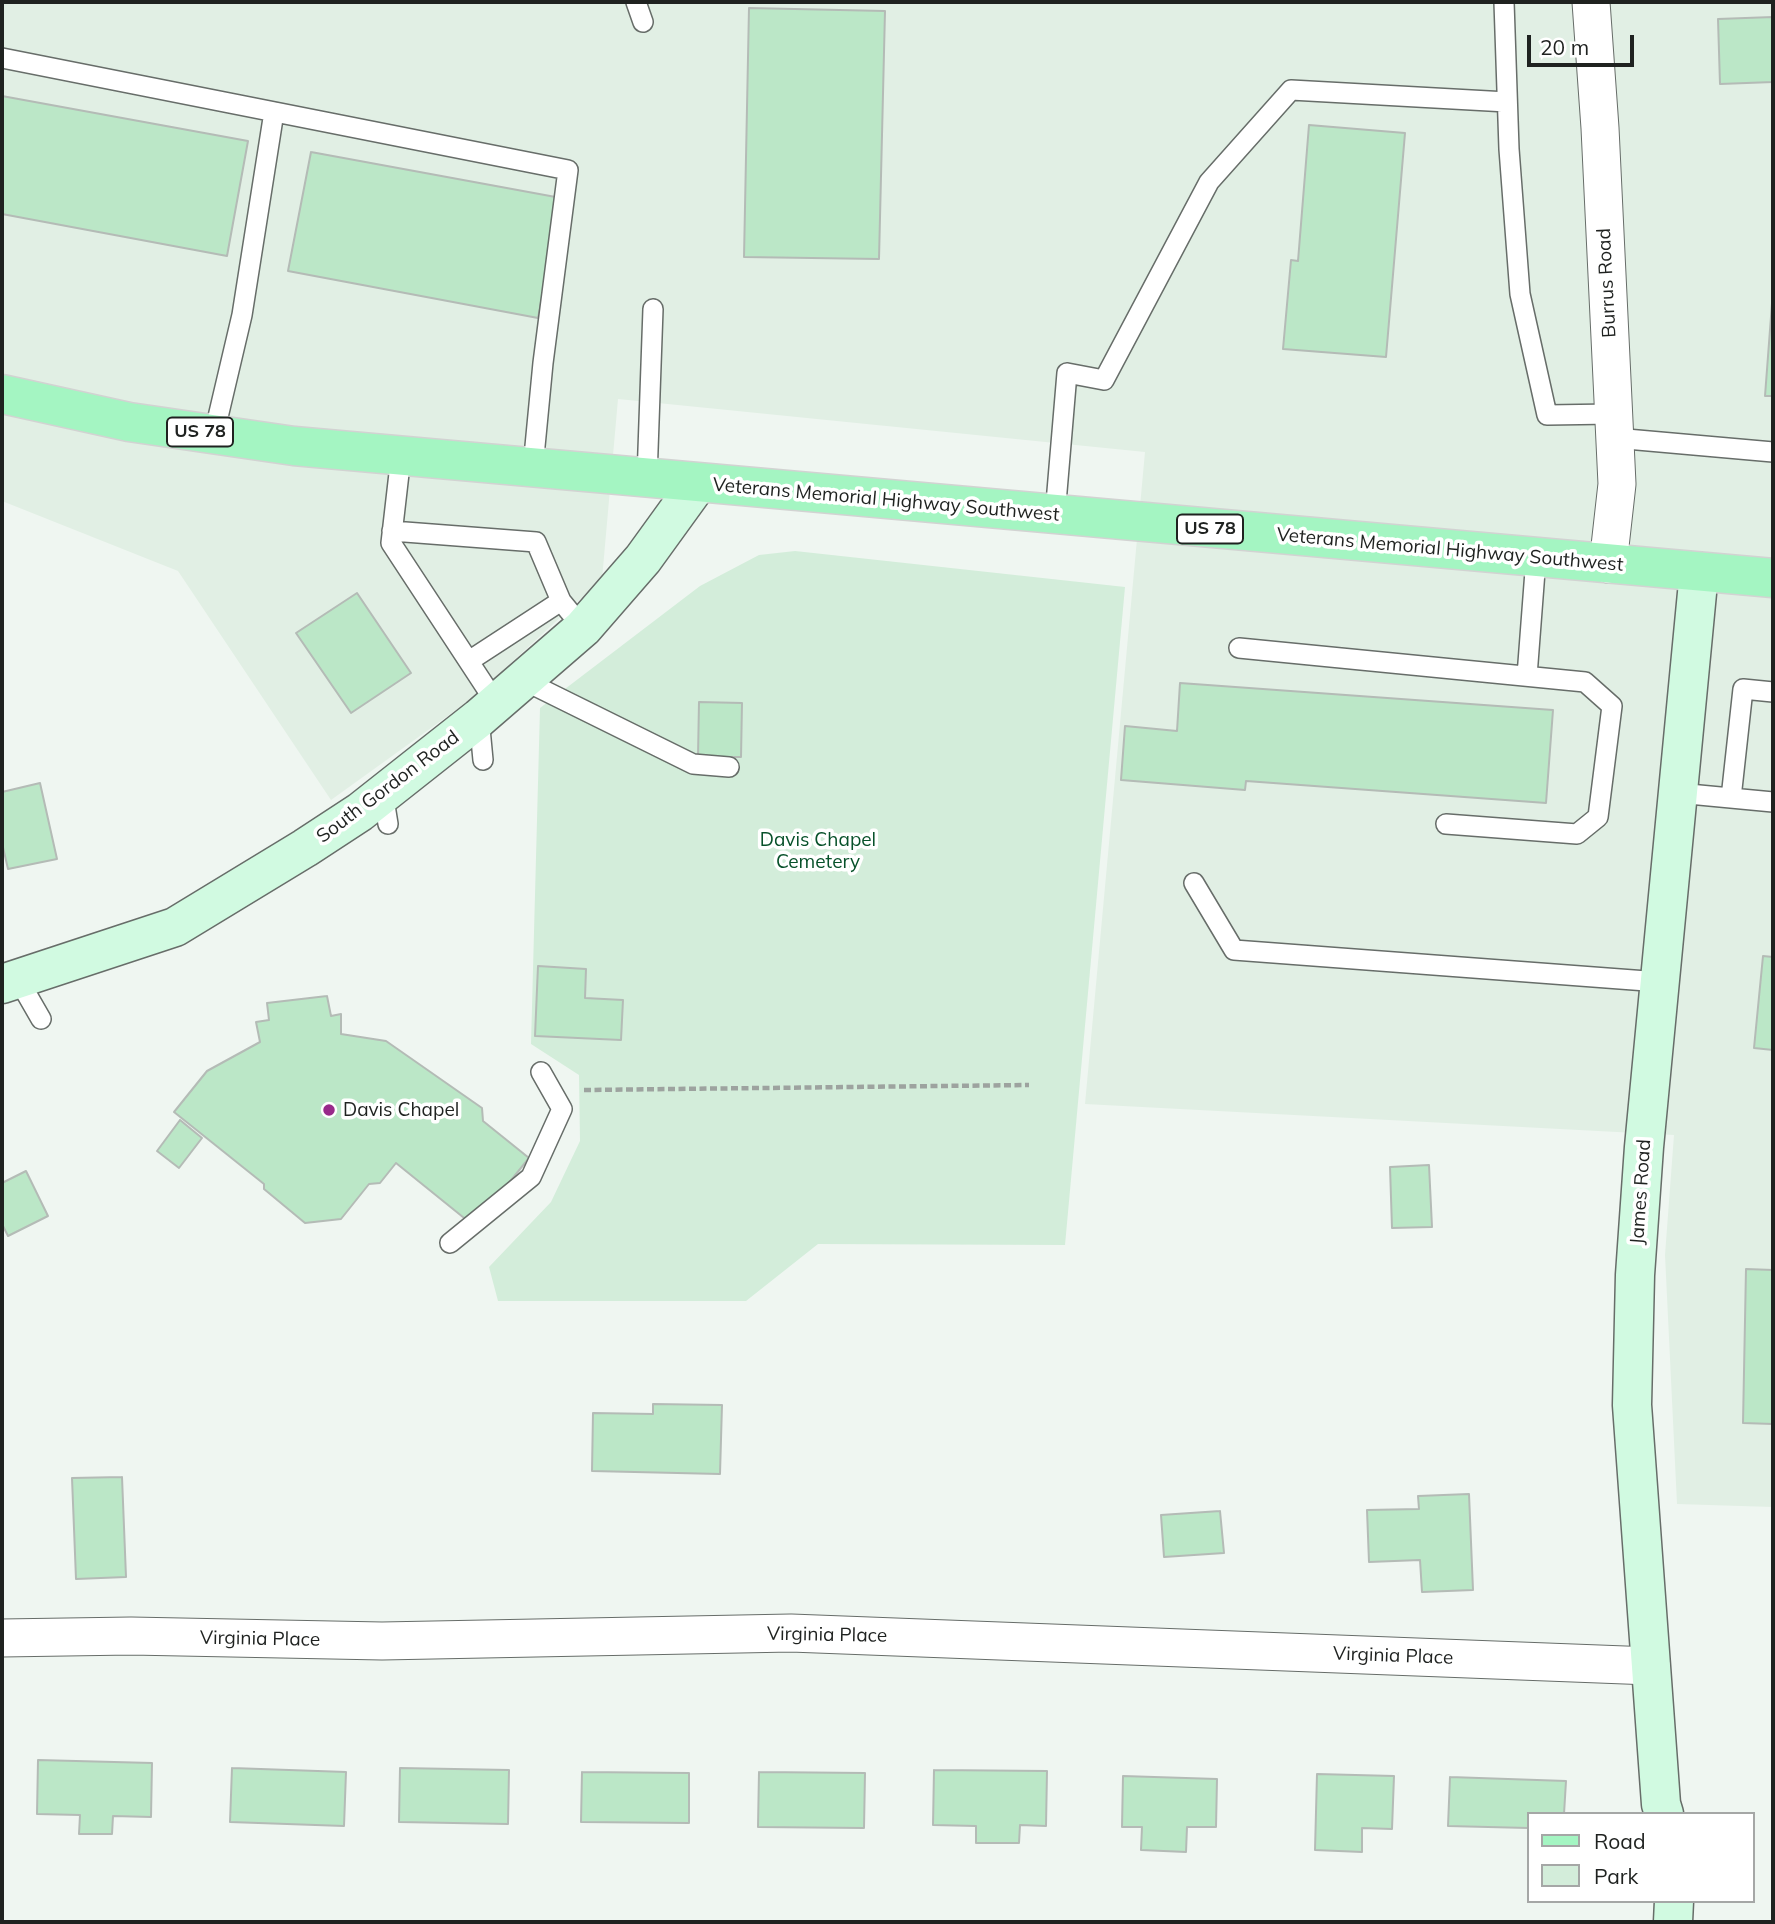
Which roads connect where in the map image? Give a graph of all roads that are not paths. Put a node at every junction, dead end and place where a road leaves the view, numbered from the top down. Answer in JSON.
{"nodes":[{"id":1,"x":636,"y":2,"type":"edge"},
{"id":2,"x":1504,"y":2,"type":"edge"},
{"id":3,"x":1591,"y":2,"type":"edge"},
{"id":4,"x":643,"y":22,"type":"dead end"},
{"id":5,"x":2,"y":58,"type":"edge"},
{"id":6,"x":1507,"y":102,"type":"junction"},
{"id":7,"x":274,"y":112,"type":"junction"},
{"id":8,"x":653,"y":309,"type":"dead end"},
{"id":9,"x":2,"y":394,"type":"edge"},
{"id":10,"x":1614,"y":426,"type":"junction"},
{"id":11,"x":214,"y":434,"type":"junction"},
{"id":12,"x":1773,"y":452,"type":"edge"},
{"id":13,"x":401,"y":456,"type":"junction"},
{"id":14,"x":533,"y":467,"type":"junction"},
{"id":15,"x":647,"y":478,"type":"junction"},
{"id":16,"x":698,"y":483,"type":"junction"},
{"id":17,"x":1055,"y":515,"type":"junction"},
{"id":18,"x":392,"y":531,"type":"junction"},
{"id":19,"x":1536,"y":558,"type":"junction"},
{"id":20,"x":1608,"y":564,"type":"junction"},
{"id":21,"x":1699,"y":572,"type":"junction"},
{"id":22,"x":1773,"y":578,"type":"edge"},
{"id":23,"x":572,"y":614,"type":"junction"},
{"id":24,"x":1239,"y":648,"type":"dead end"},
{"id":25,"x":468,"y":661,"type":"junction"},
{"id":26,"x":1527,"y":676,"type":"junction"},
{"id":27,"x":1773,"y":692,"type":"edge"},
{"id":28,"x":499,"y":700,"type":"junction"},
{"id":29,"x":483,"y":760,"type":"dead end"},
{"id":30,"x":729,"y":767,"type":"dead end"},
{"id":31,"x":1678,"y":793,"type":"junction"},
{"id":32,"x":1731,"y":798,"type":"junction"},
{"id":33,"x":1773,"y":802,"type":"edge"},
{"id":34,"x":1446,"y":824,"type":"dead end"},
{"id":35,"x":1194,"y":883,"type":"dead end"},
{"id":36,"x":10,"y":982,"type":"edge"},
{"id":37,"x":1660,"y":982,"type":"junction"},
{"id":38,"x":41,"y":1019,"type":"dead end"},
{"id":39,"x":541,"y":1072,"type":"dead end"},
{"id":40,"x":450,"y":1243,"type":"dead end"},
{"id":41,"x":2,"y":1638,"type":"edge"},
{"id":42,"x":1651,"y":1666,"type":"junction"},
{"id":43,"x":1663,"y":1812,"type":"edge"},
{"id":44,"x":1674,"y":1903,"type":"edge"},
{"id":45,"x":1673,"y":1922,"type":"edge"}],
"edges":[{"from":1,"to":4,"type":"lane"},
{"from":2,"to":6,"type":"lane"},
{"from":3,"to":10,"type":"street","name":"Burrus Road"},
{"from":5,"to":7,"type":"lane"},
{"from":6,"to":10,"type":"lane"},
{"from":6,"to":17,"type":"lane"},
{"from":7,"to":11,"type":"lane"},
{"from":7,"to":14,"type":"lane"},
{"from":8,"to":15,"type":"lane"},
{"from":9,"to":11,"type":"main road","name":"Veterans Memorial Highway Southwest","number":"US 78"},
{"from":10,"to":12,"type":"lane"},
{"from":10,"to":20,"type":"street","name":"Burrus Road"},
{"from":11,"to":13,"type":"main road","name":"Veterans Memorial Highway Southwest","number":"US 78"},
{"from":13,"to":14,"type":"main road","name":"Veterans Memorial Highway Southwest","number":"US 78"},
{"from":13,"to":18,"type":"lane"},
{"from":14,"to":15,"type":"main road","name":"Veterans Memorial Highway Southwest","number":"US 78"},
{"from":15,"to":16,"type":"main road","name":"Veterans Memorial Highway Southwest","number":"US 78"},
{"from":16,"to":17,"type":"main road","name":"Veterans Memorial Highway Southwest","number":"US 78"},
{"from":16,"to":23,"type":"street","name":"South Gordon Road"},
{"from":17,"to":19,"type":"main road","name":"Veterans Memorial Highway Southwest","number":"US 78"},
{"from":18,"to":23,"type":"lane"},
{"from":18,"to":25,"type":"lane"},
{"from":19,"to":20,"type":"main road","name":"Veterans Memorial Highway Southwest","number":"US 78"},
{"from":19,"to":26,"type":"lane"},
{"from":20,"to":21,"type":"main road","name":"Veterans Memorial Highway Southwest","number":"US 78"},
{"from":21,"to":22,"type":"main road","name":"Veterans Memorial Highway Southwest","number":"US 78"},
{"from":21,"to":31,"type":"street","name":"James Road"},
{"from":23,"to":25,"type":"lane"},
{"from":23,"to":28,"type":"street","name":"South Gordon Road"},
{"from":24,"to":26,"type":"lane"},
{"from":25,"to":28,"type":"lane"},
{"from":26,"to":34,"type":"lane"},
{"from":27,"to":32,"type":"lane"},
{"from":28,"to":29,"type":"lane"},
{"from":28,"to":30,"type":"lane"},
{"from":28,"to":36,"type":"street","name":"South Gordon Road"},
{"from":31,"to":32,"type":"lane"},
{"from":31,"to":37,"type":"street","name":"James Road"},
{"from":32,"to":33,"type":"lane"},
{"from":35,"to":37,"type":"lane"},
{"from":36,"to":38,"type":"lane"},
{"from":37,"to":42,"type":"street","name":"James Road"},
{"from":39,"to":40,"type":"lane"},
{"from":41,"to":42,"type":"street","name":"Virginia Place"},
{"from":42,"to":43,"type":"street","name":"James Road"},
{"from":44,"to":45,"type":"street"}]}
